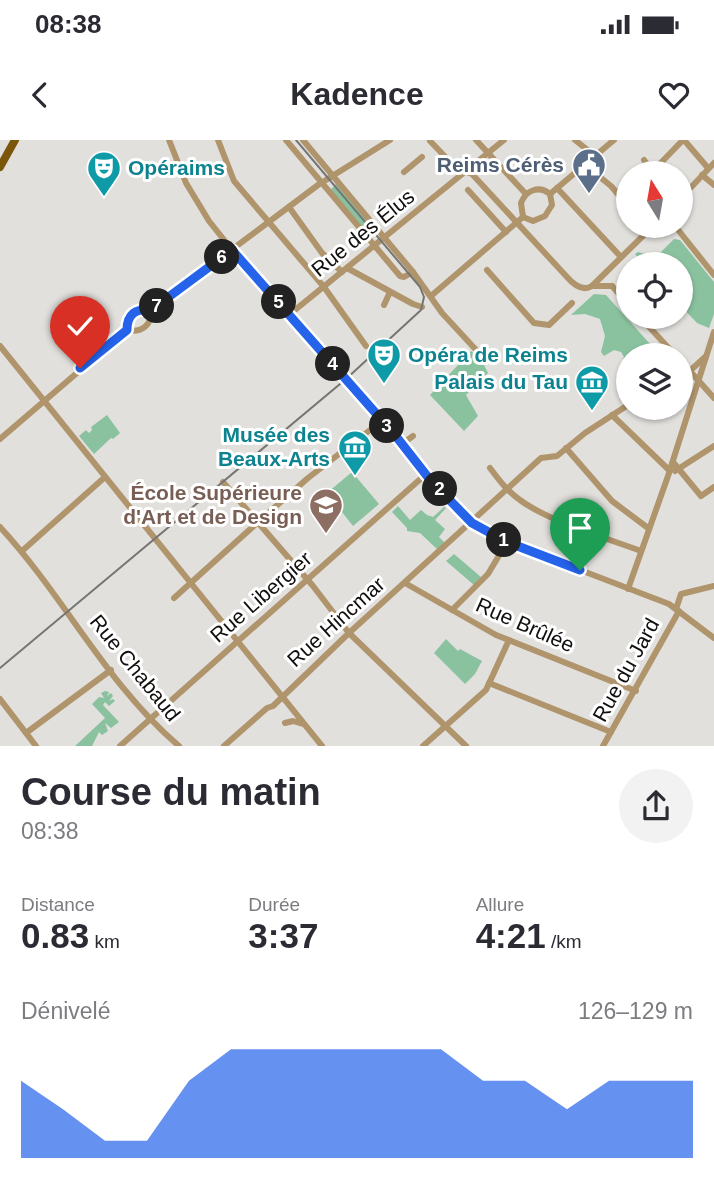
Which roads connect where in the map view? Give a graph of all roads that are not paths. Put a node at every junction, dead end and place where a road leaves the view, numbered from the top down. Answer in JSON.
{"nodes":[{"id":1,"x":169,"y":140,"type":"edge"},
{"id":2,"x":218,"y":140,"type":"edge"},
{"id":3,"x":286,"y":140,"type":"edge"},
{"id":4,"x":304,"y":140,"type":"edge"},
{"id":5,"x":390,"y":140,"type":"edge"},
{"id":6,"x":476,"y":140,"type":"edge"},
{"id":7,"x":503,"y":140,"type":"edge"},
{"id":8,"x":575,"y":140,"type":"edge"},
{"id":9,"x":614,"y":140,"type":"edge"},
{"id":10,"x":683,"y":140,"type":"edge"},
{"id":11,"x":431,"y":143,"type":"edge"},
{"id":12,"x":13,"y":144,"type":"edge"},
{"id":13,"x":488,"y":153,"type":"junction"},
{"id":14,"x":595,"y":156,"type":"junction"},
{"id":15,"x":422,"y":157,"type":"dead end"},
{"id":16,"x":663,"y":161,"type":"edge"},
{"id":17,"x":585,"y":164,"type":"junction"},
{"id":18,"x":711,"y":165,"type":"edge"},
{"id":19,"x":0,"y":167,"type":"edge"},
{"id":20,"x":404,"y":172,"type":"dead end"},
{"id":21,"x":466,"y":172,"type":"junction"},
{"id":22,"x":333,"y":175,"type":"junction"},
{"id":23,"x":702,"y":175,"type":"junction"},
{"id":24,"x":320,"y":184,"type":"junction"},
{"id":25,"x":693,"y":185,"type":"edge"},
{"id":26,"x":714,"y":185,"type":"edge"},
{"id":27,"x":557,"y":188,"type":"junction"},
{"id":28,"x":468,"y":190,"type":"dead end"},
{"id":29,"x":616,"y":192,"type":"edge"},
{"id":30,"x":526,"y":194,"type":"junction"},
{"id":31,"x":550,"y":194,"type":"junction"},
{"id":32,"x":289,"y":207,"type":"junction"},
{"id":33,"x":520,"y":220,"type":"junction"},
{"id":34,"x":269,"y":222,"type":"junction"},
{"id":35,"x":506,"y":232,"type":"junction"},
{"id":36,"x":384,"y":238,"type":"junction"},
{"id":37,"x":638,"y":238,"type":"edge"},
{"id":38,"x":685,"y":238,"type":"edge"},
{"id":39,"x":375,"y":246,"type":"junction"},
{"id":40,"x":232,"y":250,"type":"junction"},
{"id":41,"x":616,"y":252,"type":"edge"},
{"id":42,"x":625,"y":252,"type":"edge"},
{"id":43,"x":616,"y":263,"type":"edge"},
{"id":44,"x":613,"y":266,"type":"junction"},
{"id":45,"x":344,"y":270,"type":"junction"},
{"id":46,"x":489,"y":271,"type":"dead end"},
{"id":47,"x":413,"y":272,"type":"junction"},
{"id":48,"x":714,"y":275,"type":"edge"},
{"id":49,"x":612,"y":286,"type":"junction"},
{"id":50,"x":324,"y":287,"type":"junction"},
{"id":51,"x":589,"y":288,"type":"junction"},
{"id":52,"x":616,"y":290,"type":"edge"},
{"id":53,"x":390,"y":292,"type":"junction"},
{"id":54,"x":431,"y":296,"type":"junction"},
{"id":55,"x":572,"y":303,"type":"dead end"},
{"id":56,"x":384,"y":305,"type":"dead end"},
{"id":57,"x":422,"y":307,"type":"dead end"},
{"id":58,"x":151,"y":310,"type":"junction"},
{"id":59,"x":290,"y":314,"type":"junction"},
{"id":60,"x":651,"y":329,"type":"edge"},
{"id":61,"x":127,"y":330,"type":"junction"},
{"id":62,"x":714,"y":332,"type":"edge"},
{"id":63,"x":664,"y":343,"type":"edge"},
{"id":64,"x":0,"y":346,"type":"edge"},
{"id":65,"x":366,"y":346,"type":"dead end"},
{"id":66,"x":478,"y":352,"type":"dead end"},
{"id":67,"x":706,"y":356,"type":"junction"},
{"id":68,"x":693,"y":369,"type":"edge"},
{"id":69,"x":693,"y":375,"type":"edge"},
{"id":70,"x":698,"y":380,"type":"junction"},
{"id":71,"x":712,"y":395,"type":"edge"},
{"id":72,"x":693,"y":398,"type":"joint"},
{"id":73,"x":44,"y":400,"type":"junction"},
{"id":74,"x":616,"y":412,"type":"edge"},
{"id":75,"x":612,"y":415,"type":"junction"},
{"id":76,"x":383,"y":420,"type":"junction"},
{"id":77,"x":686,"y":420,"type":"edge"},
{"id":78,"x":412,"y":436,"type":"dead end"},
{"id":79,"x":0,"y":439,"type":"edge"},
{"id":80,"x":402,"y":444,"type":"junction"},
{"id":81,"x":714,"y":446,"type":"edge"},
{"id":82,"x":566,"y":448,"type":"junction"},
{"id":83,"x":673,"y":462,"type":"junction"},
{"id":84,"x":490,"y":468,"type":"dead end"},
{"id":85,"x":678,"y":469,"type":"junction"},
{"id":86,"x":426,"y":474,"type":"junction"},
{"id":87,"x":669,"y":474,"type":"junction"},
{"id":88,"x":105,"y":477,"type":"junction"},
{"id":89,"x":223,"y":482,"type":"dead end"},
{"id":90,"x":714,"y":487,"type":"edge"},
{"id":91,"x":507,"y":489,"type":"junction"},
{"id":92,"x":258,"y":522,"type":"junction"},
{"id":93,"x":472,"y":523,"type":"junction"},
{"id":94,"x":0,"y":527,"type":"edge"},
{"id":95,"x":648,"y":528,"type":"junction"},
{"id":96,"x":507,"y":542,"type":"junction"},
{"id":97,"x":22,"y":551,"type":"junction"},
{"id":98,"x":641,"y":551,"type":"junction"},
{"id":99,"x":307,"y":580,"type":"junction"},
{"id":100,"x":191,"y":582,"type":"junction"},
{"id":101,"x":405,"y":583,"type":"junction"},
{"id":102,"x":714,"y":586,"type":"edge"},
{"id":103,"x":628,"y":589,"type":"junction"},
{"id":104,"x":174,"y":598,"type":"dead end"},
{"id":105,"x":452,"y":610,"type":"junction"},
{"id":106,"x":677,"y":610,"type":"junction"},
{"id":107,"x":349,"y":633,"type":"junction"},
{"id":108,"x":714,"y":638,"type":"edge"},
{"id":109,"x":509,"y":640,"type":"junction"},
{"id":110,"x":238,"y":641,"type":"junction"},
{"id":111,"x":111,"y":670,"type":"junction"},
{"id":112,"x":489,"y":683,"type":"junction"},
{"id":113,"x":636,"y":691,"type":"junction"},
{"id":114,"x":282,"y":696,"type":"junction"},
{"id":115,"x":2,"y":701,"type":"edge"},
{"id":116,"x":149,"y":719,"type":"junction"},
{"id":117,"x":285,"y":723,"type":"dead end"},
{"id":118,"x":306,"y":726,"type":"junction"},
{"id":119,"x":445,"y":726,"type":"junction"},
{"id":120,"x":611,"y":732,"type":"junction"},
{"id":121,"x":26,"y":733,"type":"junction"},
{"id":122,"x":36,"y":746,"type":"edge"},
{"id":123,"x":120,"y":746,"type":"edge"},
{"id":124,"x":179,"y":746,"type":"edge"},
{"id":125,"x":224,"y":746,"type":"edge"},
{"id":126,"x":322,"y":746,"type":"edge"},
{"id":127,"x":423,"y":746,"type":"edge"},
{"id":128,"x":466,"y":746,"type":"edge"},
{"id":129,"x":603,"y":746,"type":"edge"}],
"edges":[{"from":1,"to":40,"type":"street"},
{"from":2,"to":34,"type":"street"},
{"from":3,"to":24,"type":"street"},
{"from":4,"to":22,"type":"street"},
{"from":5,"to":22,"type":"street"},
{"from":6,"to":13,"type":"street"},
{"from":7,"to":13,"type":"street","name":"Rue des Élus"},
{"from":8,"to":14,"type":"street"},
{"from":9,"to":14,"type":"street"},
{"from":10,"to":16,"type":"street"},
{"from":10,"to":18,"type":"street"},
{"from":11,"to":21,"type":"street"},
{"from":12,"to":19,"type":"main road"},
{"from":13,"to":21,"type":"street","name":"Rue des Élus"},
{"from":13,"to":30,"type":"street"},
{"from":14,"to":17,"type":"street"},
{"from":15,"to":20,"type":"street"},
{"from":17,"to":27,"type":"street"},
{"from":17,"to":29,"type":"street"},
{"from":18,"to":23,"type":"street"},
{"from":21,"to":33,"type":"street"},
{"from":21,"to":36,"type":"street","name":"Rue des Élus"},
{"from":22,"to":24,"type":"street"},
{"from":22,"to":36,"type":"street"},
{"from":23,"to":25,"type":"street"},
{"from":23,"to":26,"type":"street"},
{"from":24,"to":32,"type":"street"},
{"from":24,"to":39,"type":"street"},
{"from":27,"to":31,"type":"street"},
{"from":27,"to":41,"type":"street"},
{"from":28,"to":35,"type":"street"},
{"from":30,"to":31,"type":"street"},
{"from":30,"to":33,"type":"street"},
{"from":31,"to":33,"type":"street"},
{"from":32,"to":34,"type":"street"},
{"from":32,"to":45,"type":"street"},
{"from":33,"to":35,"type":"street"},
{"from":33,"to":51,"type":"street"},
{"from":34,"to":40,"type":"street"},
{"from":34,"to":50,"type":"street"},
{"from":35,"to":54,"type":"street"},
{"from":36,"to":39,"type":"street","name":"Rue des Élus"},
{"from":36,"to":47,"type":"street"},
{"from":37,"to":42,"type":"street"},
{"from":38,"to":48,"type":"street"},
{"from":39,"to":45,"type":"street","name":"Rue des Élus"},
{"from":39,"to":47,"type":"street"},
{"from":40,"to":58,"type":"street"},
{"from":40,"to":59,"type":"street"},
{"from":43,"to":44,"type":"street"},
{"from":44,"to":49,"type":"street"},
{"from":44,"to":51,"type":"street"},
{"from":45,"to":50,"type":"street","name":"Rue des Élus"},
{"from":45,"to":53,"type":"street"},
{"from":46,"to":55,"type":"street"},
{"from":47,"to":54,"type":"street"},
{"from":49,"to":51,"type":"street"},
{"from":49,"to":52,"type":"street"},
{"from":50,"to":59,"type":"street","name":"Rue des Élus"},
{"from":50,"to":65,"type":"street"},
{"from":53,"to":56,"type":"street"},
{"from":53,"to":57,"type":"street"},
{"from":54,"to":66,"type":"street"},
{"from":58,"to":61,"type":"street"},
{"from":58,"to":61,"type":"street"},
{"from":59,"to":76,"type":"street"},
{"from":60,"to":63,"type":"street"},
{"from":61,"to":73,"type":"street"},
{"from":62,"to":67,"type":"street"},
{"from":64,"to":73,"type":"street"},
{"from":67,"to":68,"type":"street"},
{"from":67,"to":70,"type":"street"},
{"from":69,"to":70,"type":"street"},
{"from":70,"to":71,"type":"street"},
{"from":70,"to":72,"type":"street"},
{"from":71,"to":72,"type":"street"},
{"from":73,"to":79,"type":"street"},
{"from":73,"to":88,"type":"street"},
{"from":74,"to":75,"type":"street"},
{"from":75,"to":82,"type":"street"},
{"from":75,"to":87,"type":"street"},
{"from":76,"to":80,"type":"street"},
{"from":76,"to":92,"type":"street"},
{"from":77,"to":83,"type":"street"},
{"from":78,"to":80,"type":"street"},
{"from":80,"to":86,"type":"street"},
{"from":81,"to":85,"type":"street"},
{"from":82,"to":91,"type":"street","name":"Rue Hincmar"},
{"from":82,"to":95,"type":"street"},
{"from":83,"to":85,"type":"street"},
{"from":83,"to":87,"type":"street"},
{"from":84,"to":91,"type":"street"},
{"from":85,"to":87,"type":"street"},
{"from":85,"to":90,"type":"street"},
{"from":86,"to":93,"type":"street"},
{"from":86,"to":99,"type":"street","name":"Rue Libergier"},
{"from":87,"to":95,"type":"street"},
{"from":88,"to":97,"type":"street"},
{"from":88,"to":100,"type":"street"},
{"from":89,"to":92,"type":"street"},
{"from":91,"to":93,"type":"street","name":"Rue Hincmar"},
{"from":91,"to":98,"type":"street"},
{"from":92,"to":99,"type":"street"},
{"from":92,"to":100,"type":"street"},
{"from":93,"to":96,"type":"street"},
{"from":93,"to":101,"type":"street","name":"Rue Hincmar"},
{"from":94,"to":97,"type":"street","name":"Rue Chabaud"},
{"from":95,"to":98,"type":"street"},
{"from":96,"to":103,"type":"street"},
{"from":96,"to":105,"type":"street"},
{"from":97,"to":111,"type":"street","name":"Rue Chabaud"},
{"from":98,"to":103,"type":"street"},
{"from":99,"to":107,"type":"street"},
{"from":99,"to":110,"type":"street","name":"Rue Libergier"},
{"from":100,"to":104,"type":"street"},
{"from":100,"to":110,"type":"street"},
{"from":101,"to":105,"type":"street","name":"Rue Brûlée"},
{"from":101,"to":107,"type":"street","name":"Rue Hincmar"},
{"from":102,"to":106,"type":"street"},
{"from":103,"to":106,"type":"street"},
{"from":105,"to":109,"type":"street","name":"Rue Brûlée"},
{"from":106,"to":108,"type":"street"},
{"from":106,"to":113,"type":"street","name":"Rue du Jard"},
{"from":107,"to":114,"type":"street","name":"Rue Hincmar"},
{"from":107,"to":119,"type":"street"},
{"from":109,"to":112,"type":"street"},
{"from":109,"to":113,"type":"street","name":"Rue Brûlée"},
{"from":110,"to":114,"type":"street"},
{"from":110,"to":116,"type":"street","name":"Rue Libergier"},
{"from":111,"to":116,"type":"street","name":"Rue Chabaud"},
{"from":111,"to":121,"type":"street"},
{"from":112,"to":119,"type":"street"},
{"from":112,"to":120,"type":"street"},
{"from":113,"to":120,"type":"street","name":"Rue du Jard"},
{"from":114,"to":118,"type":"street"},
{"from":114,"to":125,"type":"street","name":"Rue Hincmar"},
{"from":115,"to":121,"type":"street"},
{"from":116,"to":123,"type":"street","name":"Rue Libergier"},
{"from":116,"to":124,"type":"street","name":"Rue Chabaud"},
{"from":117,"to":118,"type":"street"},
{"from":118,"to":126,"type":"street"},
{"from":119,"to":127,"type":"street"},
{"from":119,"to":128,"type":"street"},
{"from":120,"to":129,"type":"street","name":"Rue du Jard"},
{"from":121,"to":122,"type":"street"}]}
